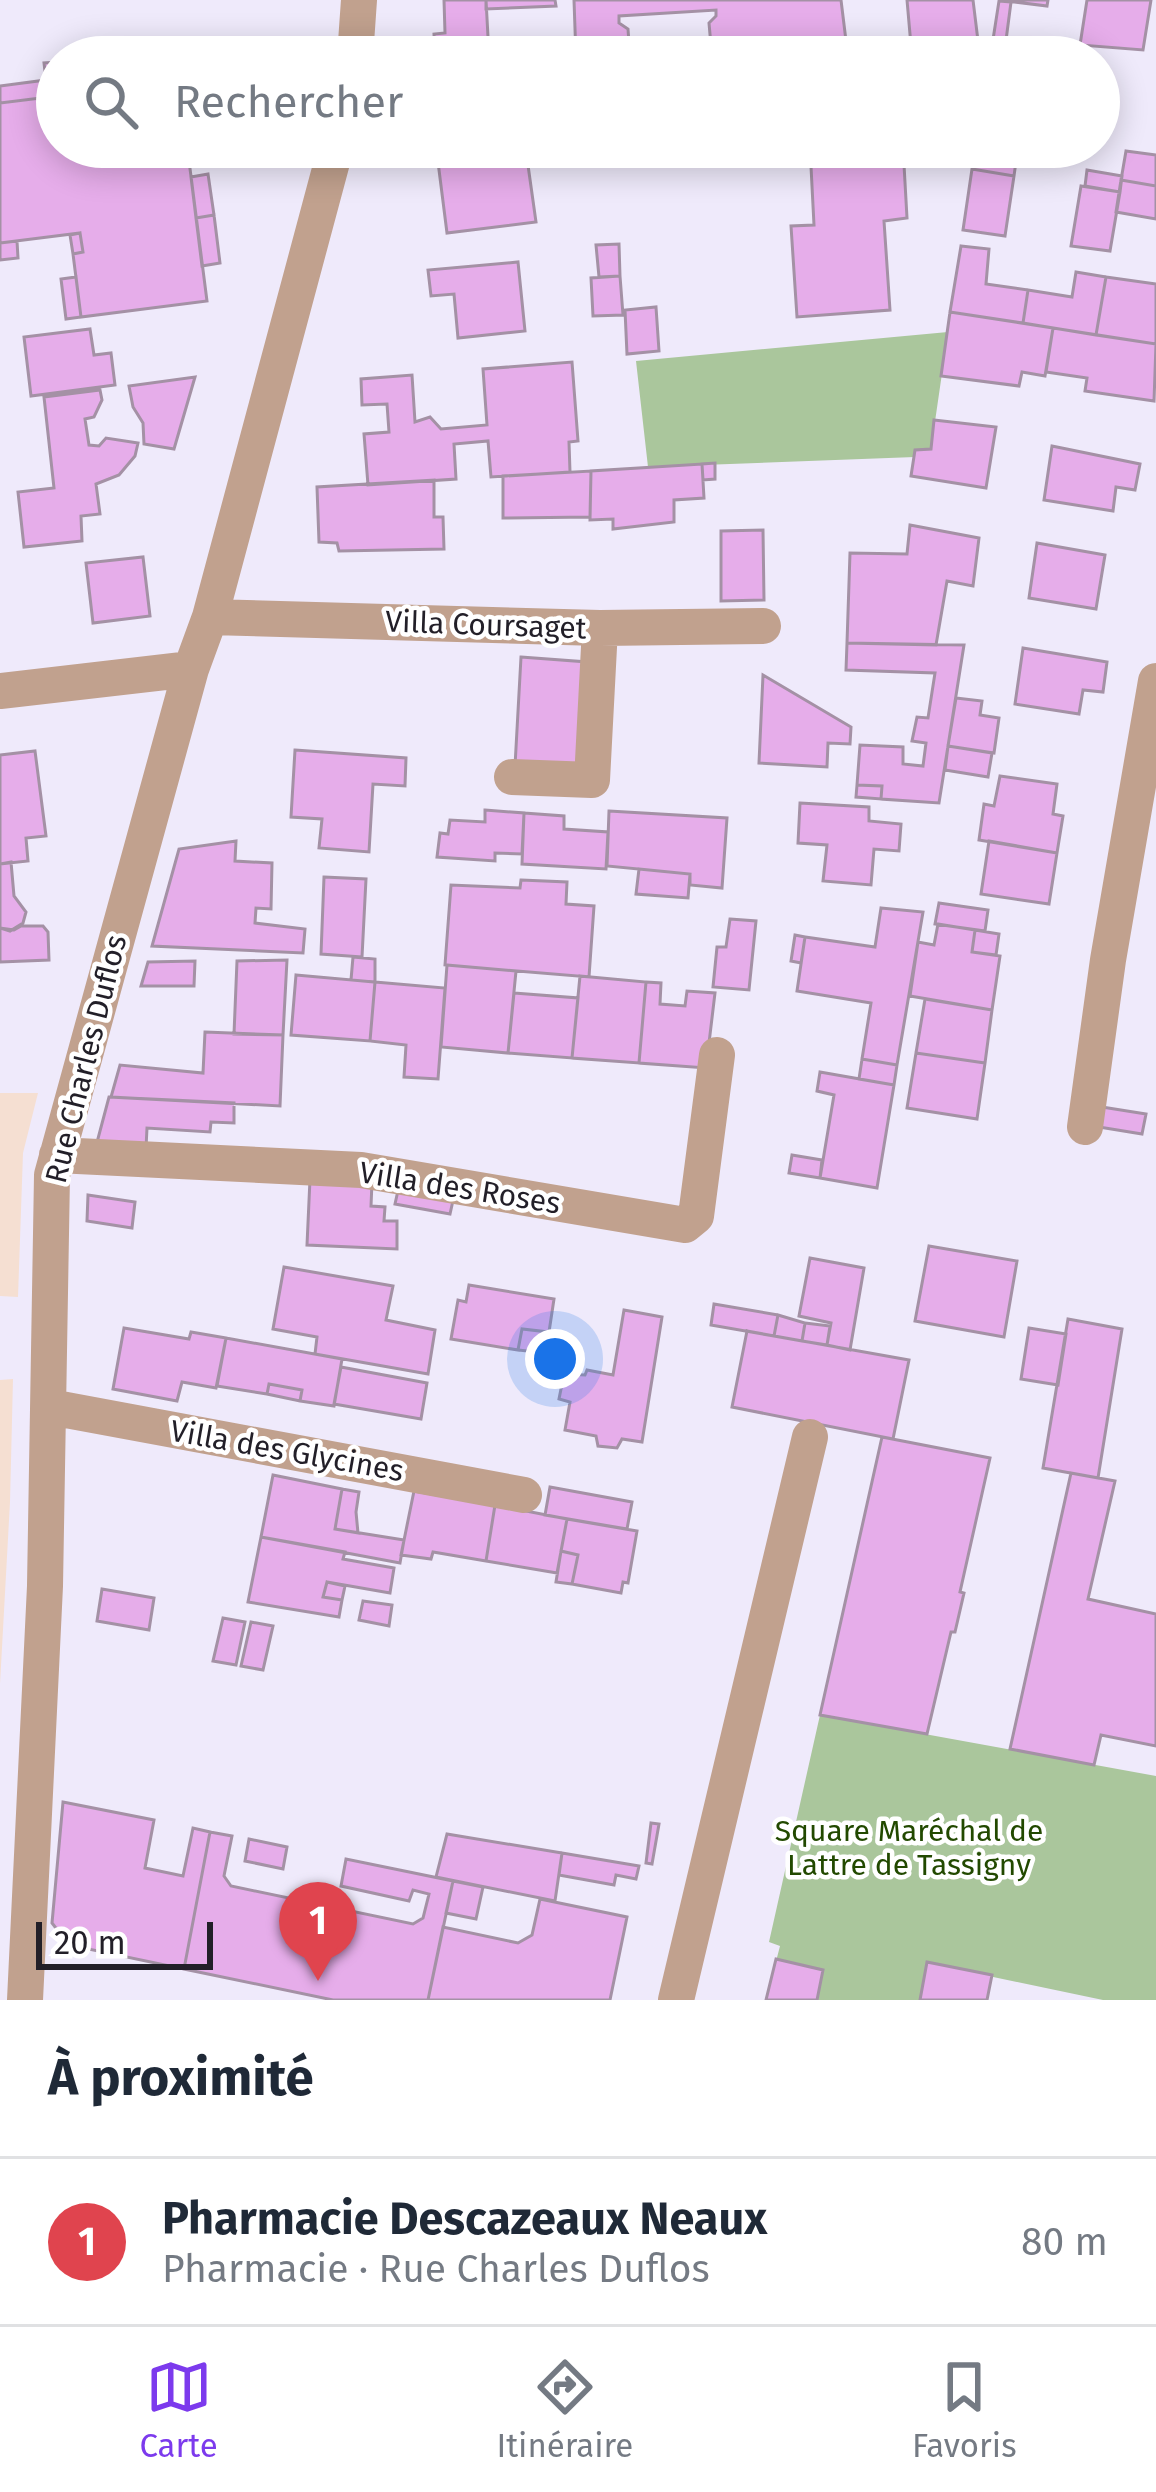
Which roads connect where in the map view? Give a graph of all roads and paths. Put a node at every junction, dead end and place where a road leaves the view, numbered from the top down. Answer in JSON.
{"nodes":[{"id":1,"x":359,"y":0,"type":"edge"},
{"id":2,"x":356,"y":36,"type":"edge"},
{"id":3,"x":330,"y":168,"type":"edge"},
{"id":4,"x":209,"y":617,"type":"junction"},
{"id":5,"x":763,"y":626,"type":"dead end"},
{"id":6,"x":600,"y":628,"type":"junction"},
{"id":7,"x":191,"y":669,"type":"junction"},
{"id":8,"x":1156,"y":681,"type":"edge"},
{"id":9,"x":0,"y":691,"type":"edge"},
{"id":10,"x":512,"y":777,"type":"dead end"},
{"id":11,"x":717,"y":1055,"type":"dead end"},
{"id":12,"x":1085,"y":1127,"type":"dead end"},
{"id":13,"x":57,"y":1155,"type":"junction"},
{"id":14,"x":50,"y":1408,"type":"junction"},
{"id":15,"x":810,"y":1438,"type":"dead end"},
{"id":16,"x":524,"y":1495,"type":"dead end"},
{"id":17,"x":25,"y":2000,"type":"edge"},
{"id":18,"x":676,"y":2000,"type":"edge"}],
"edges":[{"from":1,"to":2,"type":"street"},
{"from":3,"to":4,"type":"street","name":"Rue Charles Duflos"},
{"from":4,"to":6,"type":"street","name":"Villa Coursaget"},
{"from":4,"to":7,"type":"street","name":"Rue Charles Duflos"},
{"from":5,"to":6,"type":"street","name":"Villa Coursaget"},
{"from":6,"to":10,"type":"street"},
{"from":7,"to":9,"type":"street"},
{"from":7,"to":13,"type":"street","name":"Rue Charles Duflos"},
{"from":8,"to":12,"type":"street"},
{"from":11,"to":13,"type":"street","name":"Villa des Roses"},
{"from":13,"to":14,"type":"street","name":"Rue Charles Duflos"},
{"from":14,"to":16,"type":"street","name":"Villa des Glycines"},
{"from":14,"to":17,"type":"street","name":"Rue Charles Duflos"},
{"from":15,"to":18,"type":"street"}]}
